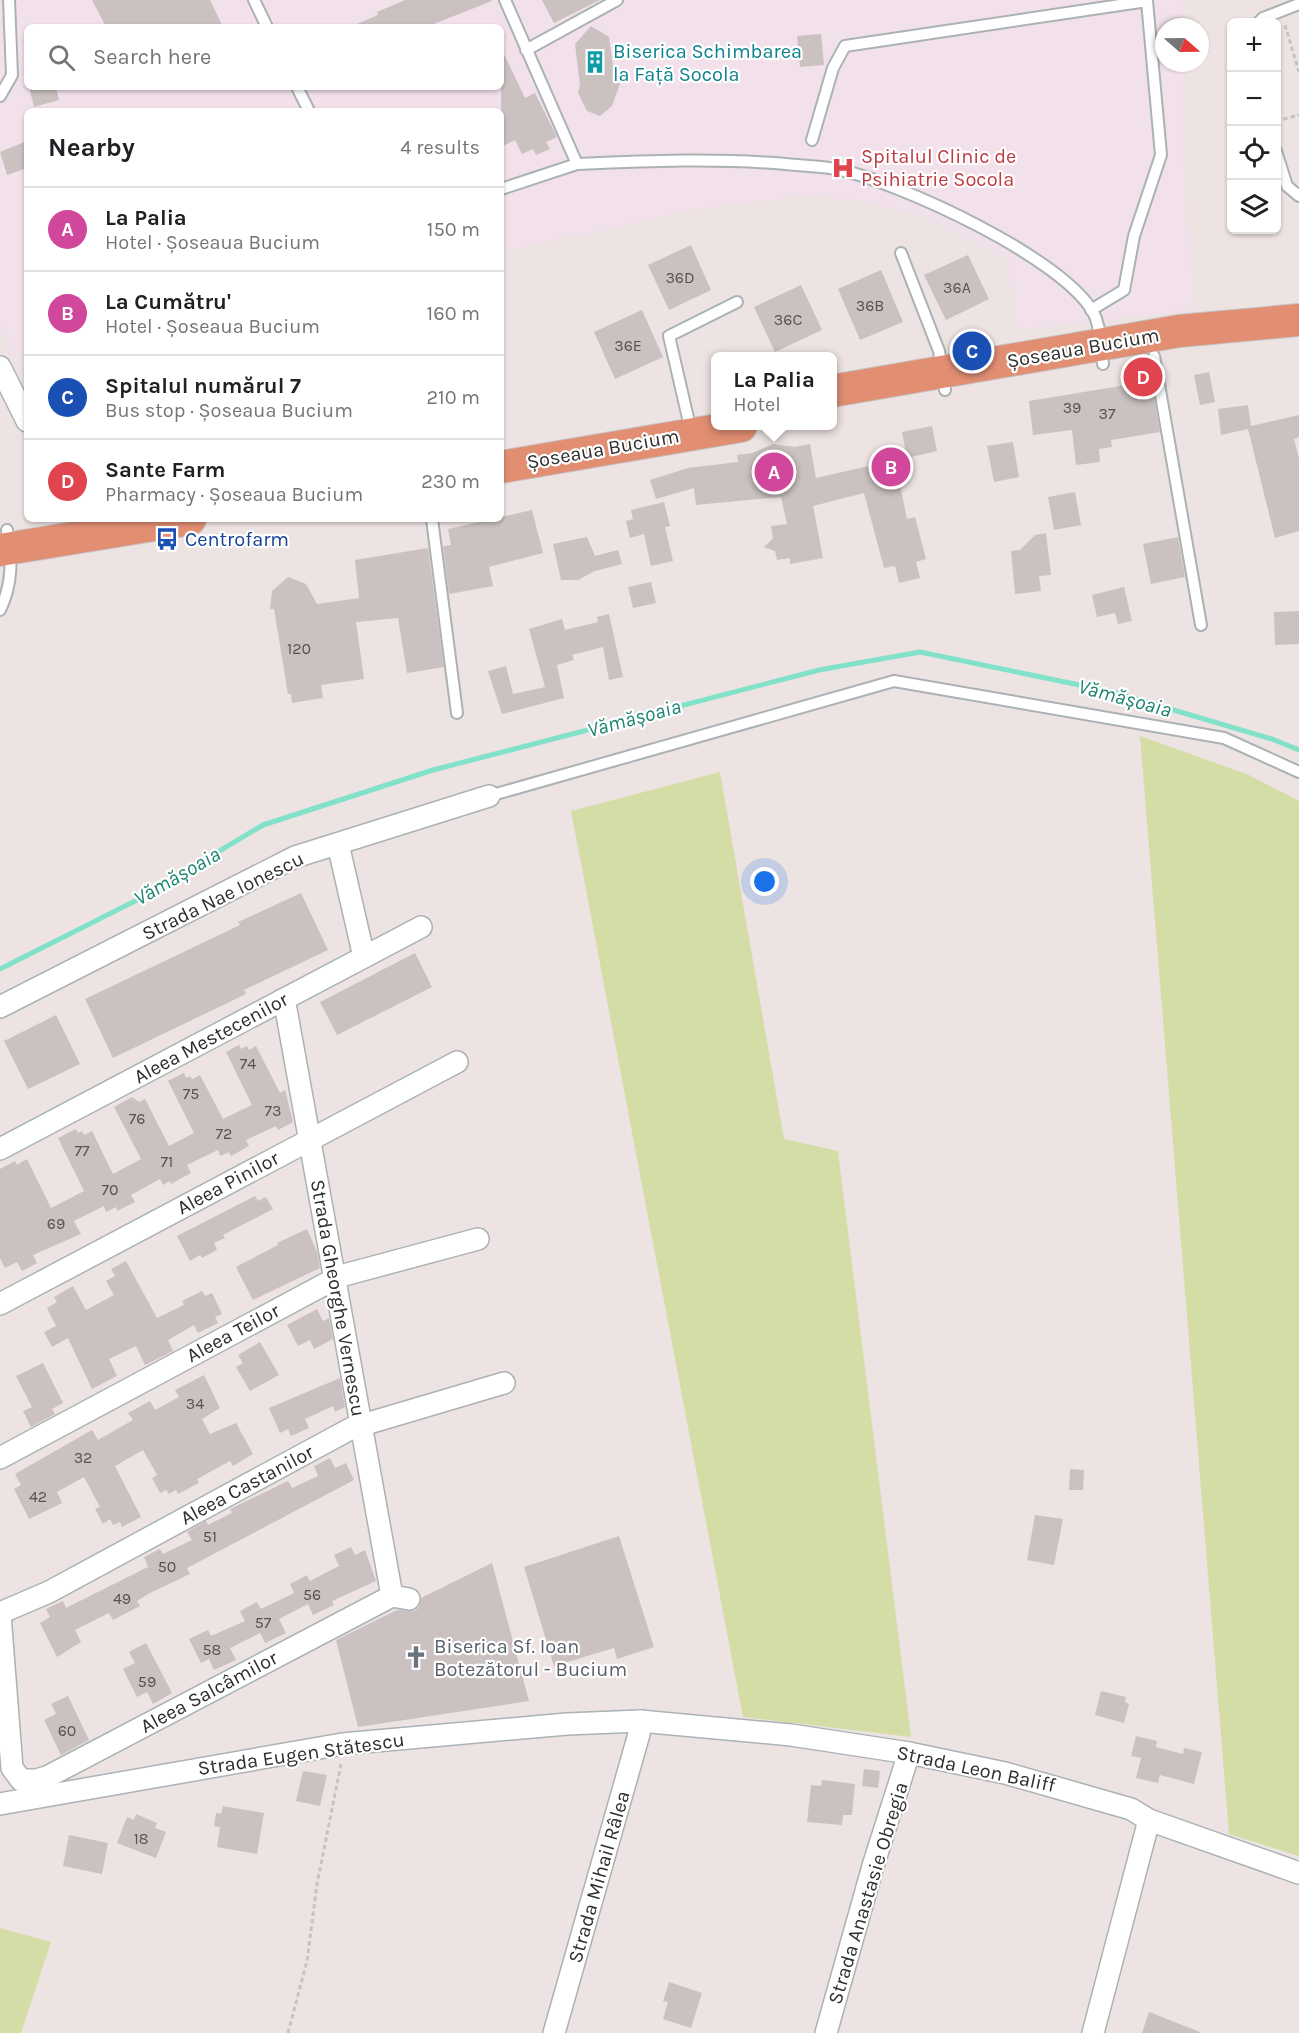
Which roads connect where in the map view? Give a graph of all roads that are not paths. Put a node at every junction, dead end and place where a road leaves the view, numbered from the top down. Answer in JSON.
{"nodes":[{"id":1,"x":9,"y":0,"type":"edge"},
{"id":2,"x":254,"y":0,"type":"edge"},
{"id":3,"x":505,"y":0,"type":"edge"},
{"id":4,"x":616,"y":0,"type":"edge"},
{"id":5,"x":1299,"y":4,"type":"edge"},
{"id":6,"x":1263,"y":18,"type":"edge"},
{"id":7,"x":266,"y":24,"type":"edge"},
{"id":8,"x":526,"y":50,"type":"junction"},
{"id":9,"x":298,"y":90,"type":"edge"},
{"id":10,"x":0,"y":96,"type":"edge"},
{"id":11,"x":308,"y":108,"type":"edge"},
{"id":12,"x":812,"y":140,"type":"dead end"},
{"id":13,"x":577,"y":164,"type":"junction"},
{"id":14,"x":1281,"y":167,"type":"edge"},
{"id":15,"x":504,"y":184,"type":"edge"},
{"id":16,"x":1299,"y":196,"type":"edge"},
{"id":17,"x":901,"y":253,"type":"dead end"},
{"id":18,"x":736,"y":302,"type":"dead end"},
{"id":19,"x":1299,"y":306,"type":"edge"},
{"id":20,"x":1091,"y":310,"type":"junction"},
{"id":21,"x":1285,"y":321,"type":"edge"},
{"id":22,"x":1299,"y":339,"type":"edge"},
{"id":23,"x":1102,"y":354,"type":"junction"},
{"id":24,"x":1154,"y":356,"type":"junction"},
{"id":25,"x":0,"y":367,"type":"edge"},
{"id":26,"x":944,"y":381,"type":"junction"},
{"id":27,"x":837,"y":391,"type":"edge"},
{"id":28,"x":837,"y":409,"type":"edge"},
{"id":29,"x":24,"y":415,"type":"edge"},
{"id":30,"x":698,"y":420,"type":"edge"},
{"id":31,"x":504,"y":447,"type":"edge"},
{"id":32,"x":504,"y":465,"type":"edge"},
{"id":33,"x":119,"y":522,"type":"edge"},
{"id":34,"x":432,"y":522,"type":"edge"},
{"id":35,"x":72,"y":524,"type":"edge"},
{"id":36,"x":4,"y":540,"type":"edge"},
{"id":37,"x":0,"y":610,"type":"edge"},
{"id":38,"x":1201,"y":625,"type":"dead end"},
{"id":39,"x":457,"y":713,"type":"dead end"},
{"id":40,"x":1299,"y":772,"type":"edge"},
{"id":41,"x":489,"y":796,"type":"joint"},
{"id":42,"x":338,"y":844,"type":"junction"},
{"id":43,"x":421,"y":927,"type":"dead end"},
{"id":44,"x":364,"y":957,"type":"junction"},
{"id":45,"x":282,"y":1000,"type":"junction"},
{"id":46,"x":0,"y":1007,"type":"edge"},
{"id":47,"x":456,"y":1062,"type":"dead end"},
{"id":48,"x":311,"y":1139,"type":"junction"},
{"id":49,"x":0,"y":1149,"type":"edge"},
{"id":50,"x":478,"y":1239,"type":"dead end"},
{"id":51,"x":335,"y":1279,"type":"junction"},
{"id":52,"x":0,"y":1304,"type":"edge"},
{"id":53,"x":504,"y":1383,"type":"dead end"},
{"id":54,"x":359,"y":1424,"type":"junction"},
{"id":55,"x":0,"y":1458,"type":"edge"},
{"id":56,"x":400,"y":1597,"type":"joint"},
{"id":57,"x":0,"y":1614,"type":"edge"},
{"id":58,"x":2,"y":1657,"type":"edge"},
{"id":59,"x":640,"y":1721,"type":"junction"},
{"id":60,"x":909,"y":1753,"type":"junction"},
{"id":61,"x":0,"y":1804,"type":"edge"},
{"id":62,"x":1149,"y":1820,"type":"junction"},
{"id":63,"x":1299,"y":1873,"type":"edge"},
{"id":64,"x":554,"y":2033,"type":"edge"},
{"id":65,"x":826,"y":2033,"type":"edge"},
{"id":66,"x":1093,"y":2033,"type":"edge"}],
"edges":[{"from":1,"to":10,"type":"lane"},
{"from":2,"to":7,"type":"lane"},
{"from":3,"to":8,"type":"lane"},
{"from":4,"to":8,"type":"lane"},
{"from":5,"to":6,"type":"lane"},
{"from":8,"to":13,"type":"lane"},
{"from":9,"to":11,"type":"lane"},
{"from":12,"to":20,"type":"lane"},
{"from":13,"to":15,"type":"lane"},
{"from":13,"to":20,"type":"lane"},
{"from":14,"to":16,"type":"lane"},
{"from":17,"to":26,"type":"lane"},
{"from":18,"to":30,"type":"lane"},
{"from":19,"to":21,"type":"main road"},
{"from":20,"to":23,"type":"lane"},
{"from":21,"to":23,"type":"main road","name":"Șoseaua Bucium"},
{"from":22,"to":24,"type":"main road","name":"Șoseaua Bucium"},
{"from":23,"to":24,"type":"main road","name":"Șoseaua Bucium"},
{"from":23,"to":26,"type":"main road","name":"Șoseaua Bucium"},
{"from":24,"to":38,"type":"lane"},
{"from":25,"to":29,"type":"street"},
{"from":26,"to":27,"type":"main road","name":"Șoseaua Bucium"},
{"from":26,"to":28,"type":"main road","name":"Șoseaua Bucium"},
{"from":30,"to":31,"type":"main road","name":"Șoseaua Bucium"},
{"from":30,"to":32,"type":"main road","name":"Șoseaua Bucium"},
{"from":33,"to":35,"type":"main road"},
{"from":34,"to":39,"type":"lane"},
{"from":35,"to":36,"type":"main road"},
{"from":36,"to":37,"type":"lane"},
{"from":40,"to":41,"type":"lane"},
{"from":41,"to":42,"type":"street","name":"Strada Nae Ionescu"},
{"from":42,"to":44,"type":"street"},
{"from":42,"to":46,"type":"street","name":"Strada Nae Ionescu"},
{"from":43,"to":44,"type":"street","name":"Aleea Mestecenilor"},
{"from":44,"to":45,"type":"street","name":"Aleea Mestecenilor"},
{"from":45,"to":48,"type":"street","name":"Strada Gheorghe Vernescu"},
{"from":45,"to":49,"type":"street","name":"Aleea Mestecenilor"},
{"from":47,"to":48,"type":"street","name":"Aleea Pinilor"},
{"from":48,"to":51,"type":"street","name":"Strada Gheorghe Vernescu"},
{"from":48,"to":52,"type":"street","name":"Aleea Pinilor"},
{"from":50,"to":51,"type":"street","name":"Aleea Teilor"},
{"from":51,"to":54,"type":"street","name":"Strada Gheorghe Vernescu"},
{"from":51,"to":55,"type":"street","name":"Aleea Teilor"},
{"from":53,"to":54,"type":"street","name":"Aleea Castanilor"},
{"from":54,"to":56,"type":"street","name":"Strada Gheorghe Vernescu"},
{"from":54,"to":57,"type":"street","name":"Aleea Castanilor"},
{"from":56,"to":58,"type":"street","name":"Aleea Salcâmilor"},
{"from":57,"to":58,"type":"street"},
{"from":59,"to":60,"type":"street","name":"Strada Leon Baliff"},
{"from":59,"to":61,"type":"street","name":"Strada Eugen Stătescu"},
{"from":59,"to":64,"type":"street","name":"Strada Mihail Râlea"},
{"from":60,"to":62,"type":"street","name":"Strada Leon Baliff"},
{"from":60,"to":65,"type":"street","name":"Strada Anastasie Obregia"},
{"from":62,"to":63,"type":"street","name":"Strada Leon Baliff"},
{"from":62,"to":66,"type":"street"}]}
